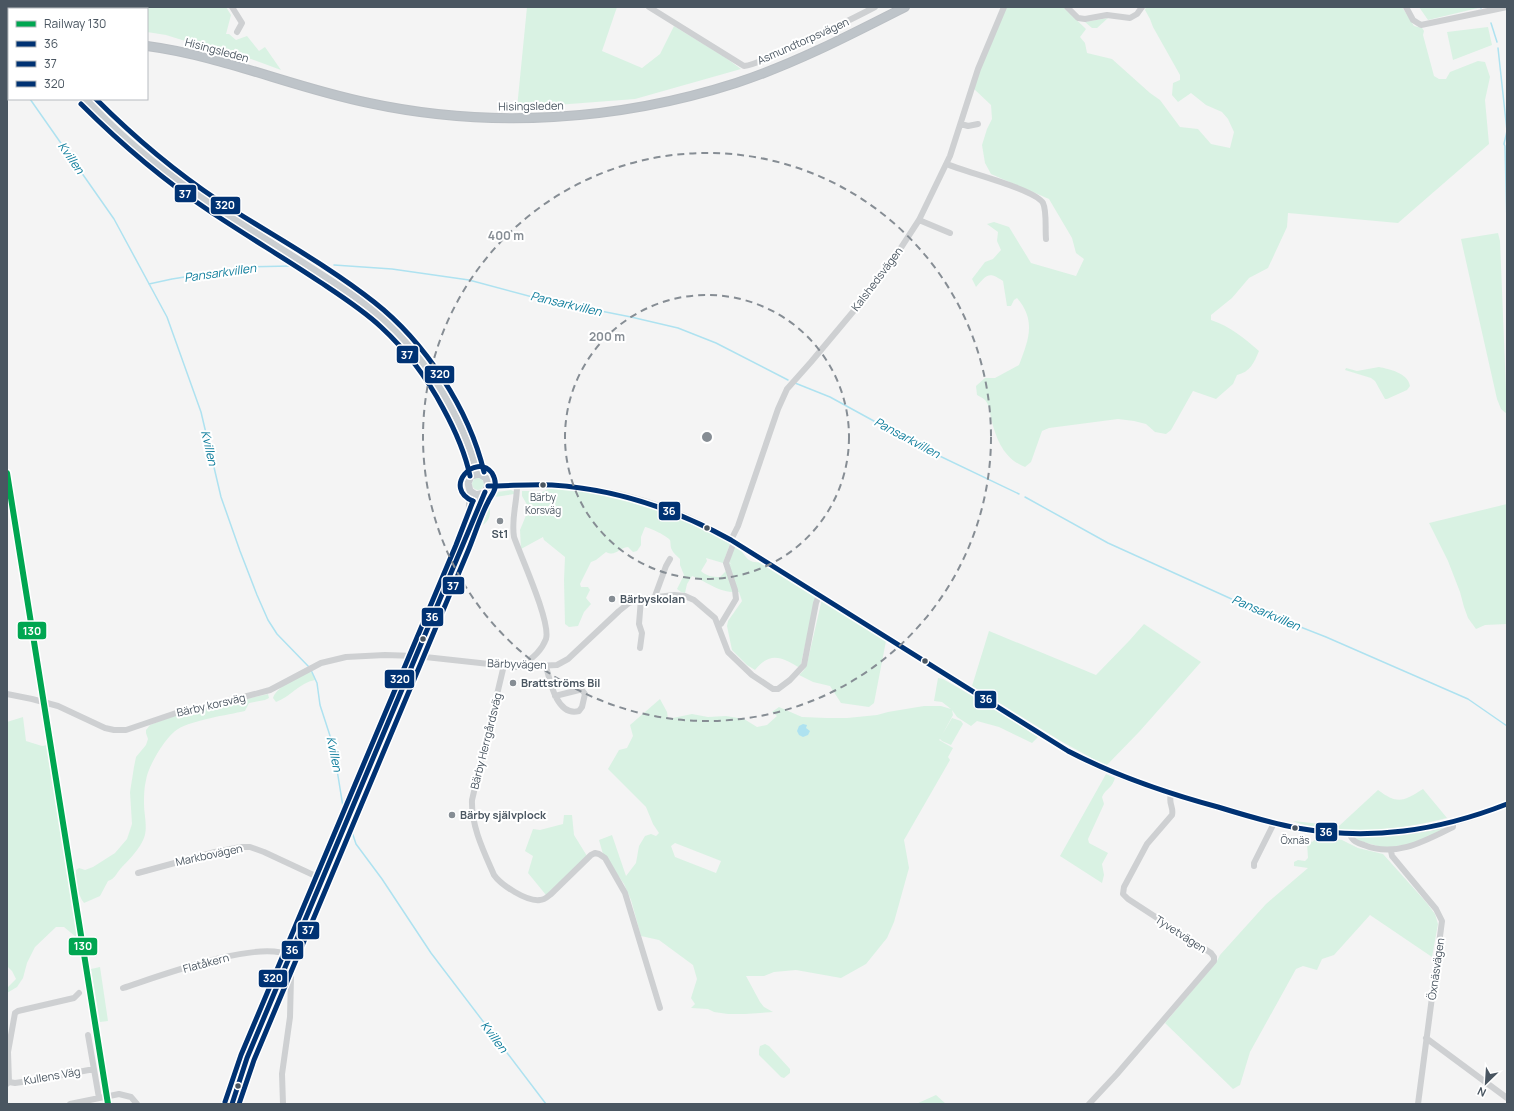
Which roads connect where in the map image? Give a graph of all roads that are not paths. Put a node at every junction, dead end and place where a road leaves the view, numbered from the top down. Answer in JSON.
{"nodes":[{"id":1,"x":232,"y":7,"type":"edge"},
{"id":2,"x":649,"y":7,"type":"edge"},
{"id":3,"x":875,"y":7,"type":"edge"},
{"id":4,"x":905,"y":7,"type":"edge"},
{"id":5,"x":1004,"y":7,"type":"edge"},
{"id":6,"x":1066,"y":7,"type":"edge"},
{"id":7,"x":1142,"y":7,"type":"edge"},
{"id":8,"x":1406,"y":7,"type":"edge"},
{"id":9,"x":1507,"y":7,"type":"edge"},
{"id":10,"x":236,"y":32,"type":"dead end"},
{"id":11,"x":148,"y":46,"type":"edge"},
{"id":12,"x":87,"y":100,"type":"edge"},
{"id":13,"x":960,"y":124,"type":"junction"},
{"id":14,"x":978,"y":124,"type":"dead end"},
{"id":15,"x":947,"y":164,"type":"junction"},
{"id":16,"x":919,"y":220,"type":"junction"},
{"id":17,"x":950,"y":232,"type":"dead end"},
{"id":18,"x":1046,"y":239,"type":"dead end"},
{"id":19,"x":477,"y":474,"type":"junction"},
{"id":20,"x":488,"y":486,"type":"junction"},
{"id":21,"x":517,"y":486,"type":"junction"},
{"id":22,"x":470,"y":490,"type":"junction"},
{"id":23,"x":484,"y":493,"type":"junction"},
{"id":24,"x":470,"y":523,"type":"junction"},
{"id":25,"x":733,"y":541,"type":"junction"},
{"id":26,"x":670,"y":559,"type":"dead end"},
{"id":27,"x":819,"y":595,"type":"junction"},
{"id":28,"x":655,"y":596,"type":"junction"},
{"id":29,"x":642,"y":598,"type":"junction"},
{"id":30,"x":718,"y":625,"type":"junction"},
{"id":31,"x":640,"y":648,"type":"dead end"},
{"id":32,"x":416,"y":656,"type":"junction"},
{"id":33,"x":504,"y":665,"type":"junction"},
{"id":34,"x":522,"y":666,"type":"junction"},
{"id":35,"x":546,"y":666,"type":"junction"},
{"id":36,"x":7,"y":694,"type":"edge"},
{"id":37,"x":556,"y":696,"type":"junction"},
{"id":38,"x":1171,"y":794,"type":"junction"},
{"id":39,"x":1507,"y":804,"type":"edge"},
{"id":40,"x":1274,"y":823,"type":"junction"},
{"id":41,"x":1454,"y":823,"type":"junction"},
{"id":42,"x":1350,"y":834,"type":"junction"},
{"id":43,"x":1391,"y":851,"type":"junction"},
{"id":44,"x":1254,"y":866,"type":"dead end"},
{"id":45,"x":138,"y":873,"type":"dead end"},
{"id":46,"x":322,"y":879,"type":"junction"},
{"id":47,"x":290,"y":956,"type":"junction"},
{"id":48,"x":292,"y":978,"type":"dead end"},
{"id":49,"x":123,"y":988,"type":"dead end"},
{"id":50,"x":79,"y":993,"type":"dead end"},
{"id":51,"x":660,"y":1008,"type":"dead end"},
{"id":52,"x":88,"y":1035,"type":"dead end"},
{"id":53,"x":1426,"y":1038,"type":"junction"},
{"id":54,"x":94,"y":1069,"type":"junction"},
{"id":55,"x":8,"y":1083,"type":"edge"},
{"id":56,"x":99,"y":1098,"type":"junction"},
{"id":57,"x":1507,"y":1098,"type":"edge"},
{"id":58,"x":91,"y":1102,"type":"edge"},
{"id":59,"x":70,"y":1104,"type":"edge"},
{"id":60,"x":137,"y":1104,"type":"edge"},
{"id":61,"x":232,"y":1104,"type":"edge"},
{"id":62,"x":283,"y":1104,"type":"edge"},
{"id":63,"x":1089,"y":1104,"type":"edge"},
{"id":64,"x":1418,"y":1104,"type":"edge"}],
"edges":[{"from":1,"to":10,"type":"street"},
{"from":2,"to":3,"type":"street","name":"Asmundtorpsvägen"},
{"from":4,"to":11,"type":"highway","name":"Hisingsleden"},
{"from":5,"to":13,"type":"street","name":"Kalshedsvägen"},
{"from":6,"to":7,"type":"street"},
{"from":8,"to":9,"type":"street"},
{"from":12,"to":19,"type":"main road"},
{"from":13,"to":14,"type":"street"},
{"from":13,"to":15,"type":"street","name":"Kalshedsvägen"},
{"from":15,"to":16,"type":"street","name":"Kalshedsvägen"},
{"from":15,"to":18,"type":"street"},
{"from":16,"to":17,"type":"street"},
{"from":16,"to":25,"type":"street","name":"Kalshedsvägen"},
{"from":19,"to":20,"type":"main road"},
{"from":19,"to":22,"type":"main road"},
{"from":20,"to":21,"type":"street"},
{"from":20,"to":23,"type":"main road"},
{"from":21,"to":25,"type":"street"},
{"from":21,"to":34,"type":"street"},
{"from":22,"to":23,"type":"main road"},
{"from":22,"to":24,"type":"main road"},
{"from":23,"to":24,"type":"main road"},
{"from":24,"to":32,"type":"main road"},
{"from":25,"to":27,"type":"street"},
{"from":25,"to":30,"type":"street"},
{"from":26,"to":28,"type":"street"},
{"from":27,"to":30,"type":"street"},
{"from":27,"to":38,"type":"street"},
{"from":28,"to":29,"type":"street","name":"Bärbyvägen"},
{"from":28,"to":30,"type":"street","name":"Bärbyvägen"},
{"from":29,"to":31,"type":"street"},
{"from":29,"to":35,"type":"street","name":"Bärbyvägen"},
{"from":32,"to":33,"type":"street","name":"Bärbyvägen"},
{"from":32,"to":36,"type":"street","name":"Bärby korsväg"},
{"from":32,"to":46,"type":"main road"},
{"from":33,"to":34,"type":"street","name":"Bärbyvägen"},
{"from":33,"to":51,"type":"street","name":"Bärby Herrgårdsväg"},
{"from":34,"to":35,"type":"street","name":"Bärbyvägen"},
{"from":35,"to":37,"type":"street"},
{"from":37,"to":37,"type":"street"},
{"from":38,"to":40,"type":"street"},
{"from":38,"to":63,"type":"street","name":"Tyvetvägen"},
{"from":39,"to":41,"type":"street"},
{"from":40,"to":42,"type":"street"},
{"from":40,"to":44,"type":"street"},
{"from":41,"to":42,"type":"street"},
{"from":41,"to":43,"type":"street"},
{"from":42,"to":43,"type":"street"},
{"from":43,"to":53,"type":"street","name":"Öxnäsvägen"},
{"from":45,"to":46,"type":"street","name":"Markbovägen"},
{"from":46,"to":47,"type":"main road"},
{"from":47,"to":49,"type":"street","name":"Flatåkern"},
{"from":47,"to":61,"type":"main road"},
{"from":48,"to":62,"type":"street"},
{"from":50,"to":55,"type":"street","name":"Kullens Väg"},
{"from":52,"to":54,"type":"street","name":"Kullens Väg"},
{"from":53,"to":57,"type":"street"},
{"from":53,"to":64,"type":"street","name":"Öxnäsvägen"},
{"from":54,"to":55,"type":"street","name":"Kullens Väg"},
{"from":54,"to":56,"type":"street","name":"Kullens Väg"},
{"from":56,"to":58,"type":"street"},
{"from":56,"to":60,"type":"street"},
{"from":58,"to":59,"type":"street"}]}
